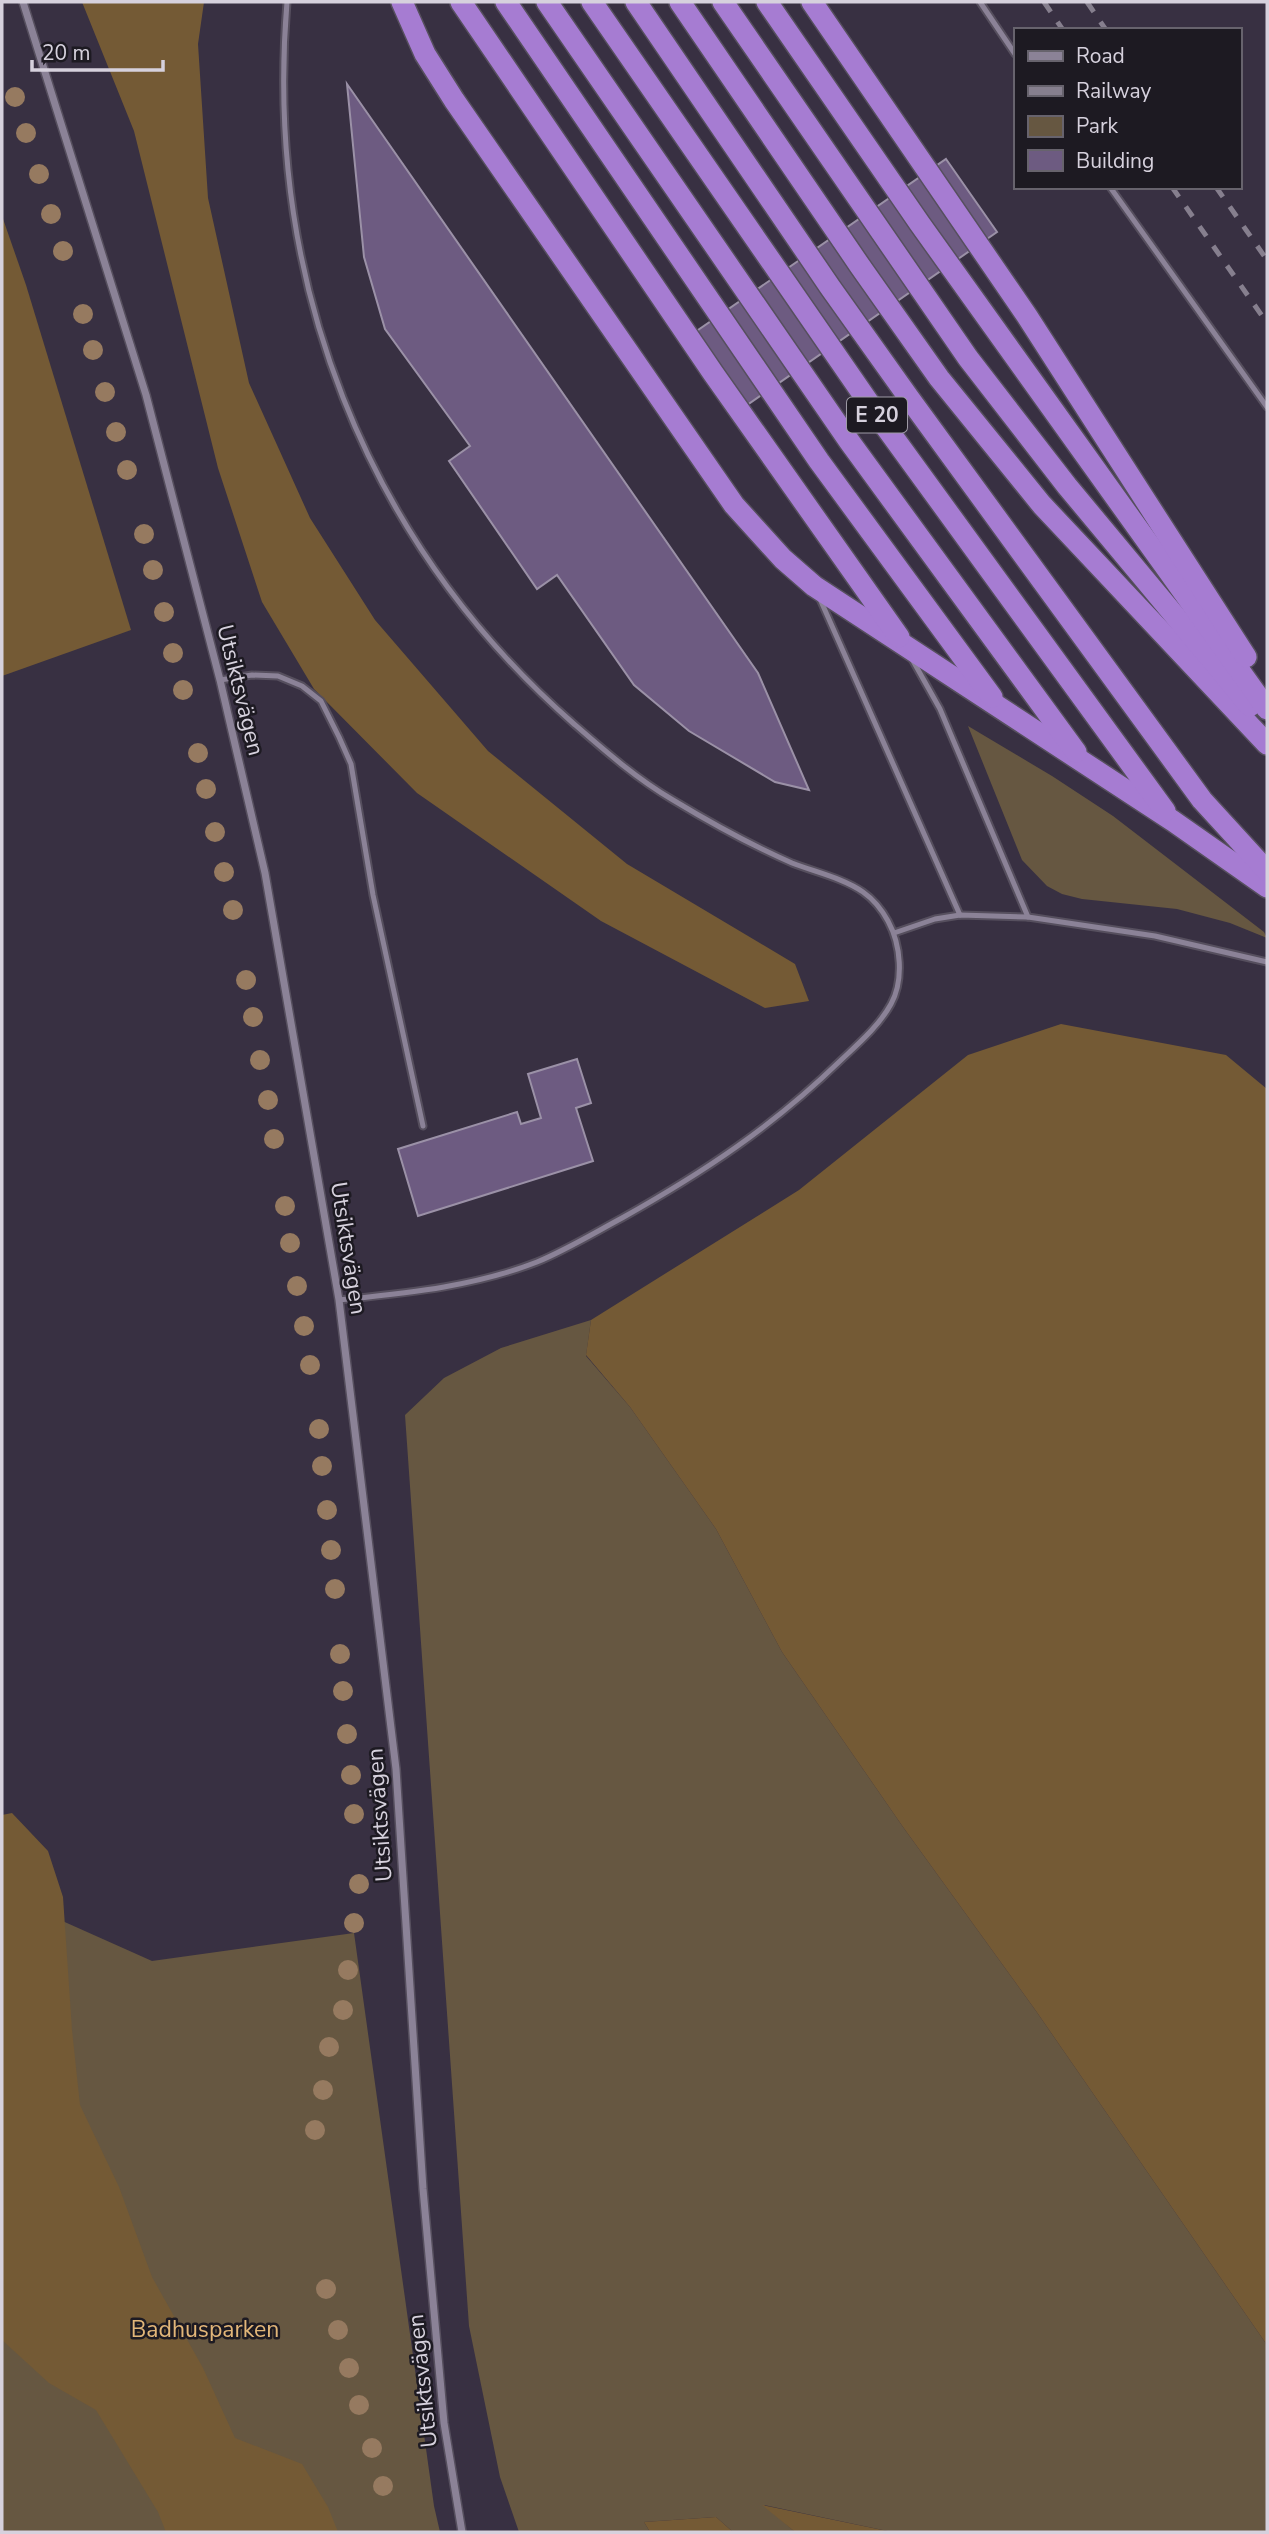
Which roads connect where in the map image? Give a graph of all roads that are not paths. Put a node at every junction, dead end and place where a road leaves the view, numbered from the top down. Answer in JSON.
{"nodes":[{"id":1,"x":23,"y":2,"type":"edge"},
{"id":2,"x":287,"y":2,"type":"edge"},
{"id":3,"x":401,"y":2,"type":"edge"},
{"id":4,"x":461,"y":2,"type":"edge"},
{"id":5,"x":506,"y":2,"type":"edge"},
{"id":6,"x":547,"y":2,"type":"edge"},
{"id":7,"x":592,"y":2,"type":"edge"},
{"id":8,"x":636,"y":2,"type":"edge"},
{"id":9,"x":680,"y":2,"type":"edge"},
{"id":10,"x":723,"y":2,"type":"edge"},
{"id":11,"x":767,"y":2,"type":"edge"},
{"id":12,"x":812,"y":2,"type":"edge"},
{"id":13,"x":980,"y":2,"type":"edge"},
{"id":14,"x":1014,"y":53,"type":"edge"},
{"id":15,"x":1111,"y":189,"type":"edge"},
{"id":16,"x":1267,"y":407,"type":"edge"},
{"id":17,"x":814,"y":586,"type":"junction"},
{"id":18,"x":905,"y":647,"type":"junction"},
{"id":19,"x":219,"y":680,"type":"junction"},
{"id":20,"x":1267,"y":690,"type":"edge"},
{"id":21,"x":1001,"y":709,"type":"junction"},
{"id":22,"x":1267,"y":709,"type":"edge"},
{"id":23,"x":1267,"y":727,"type":"edge"},
{"id":24,"x":1267,"y":744,"type":"edge"},
{"id":25,"x":1084,"y":763,"type":"junction"},
{"id":26,"x":1173,"y":821,"type":"junction"},
{"id":27,"x":1267,"y":871,"type":"edge"},
{"id":28,"x":1267,"y":887,"type":"edge"},
{"id":29,"x":960,"y":915,"type":"junction"},
{"id":30,"x":1028,"y":917,"type":"junction"},
{"id":31,"x":894,"y":933,"type":"junction"},
{"id":32,"x":1267,"y":962,"type":"edge"},
{"id":33,"x":423,"y":1126,"type":"dead end"},
{"id":34,"x":339,"y":1300,"type":"junction"},
{"id":35,"x":462,"y":2532,"type":"edge"}],
"edges":[{"from":1,"to":19,"type":"street","name":"Utsiktsvägen"},
{"from":2,"to":31,"type":"lane"},
{"from":3,"to":17,"type":"highway","number":"E 20"},
{"from":4,"to":18,"type":"highway","number":"E 20"},
{"from":5,"to":21,"type":"highway","number":"E 20"},
{"from":6,"to":25,"type":"highway","number":"E 20"},
{"from":7,"to":26,"type":"highway","number":"E 20"},
{"from":8,"to":27,"type":"highway","number":"E 20"},
{"from":9,"to":24,"type":"highway"},
{"from":10,"to":23,"type":"highway"},
{"from":11,"to":22,"type":"highway"},
{"from":12,"to":20,"type":"highway"},
{"from":13,"to":14,"type":"lane"},
{"from":15,"to":16,"type":"lane"},
{"from":17,"to":18,"type":"highway","number":"E 20"},
{"from":17,"to":29,"type":"lane"},
{"from":18,"to":21,"type":"highway","number":"E 20"},
{"from":18,"to":30,"type":"lane"},
{"from":19,"to":33,"type":"lane"},
{"from":19,"to":34,"type":"street","name":"Utsiktsvägen"},
{"from":21,"to":25,"type":"highway","number":"E 20"},
{"from":25,"to":26,"type":"highway","number":"E 20"},
{"from":26,"to":28,"type":"highway","number":"E 20"},
{"from":29,"to":30,"type":"lane"},
{"from":29,"to":31,"type":"lane"},
{"from":30,"to":32,"type":"lane"},
{"from":31,"to":34,"type":"lane"},
{"from":34,"to":35,"type":"street","name":"Utsiktsvägen"}]}
